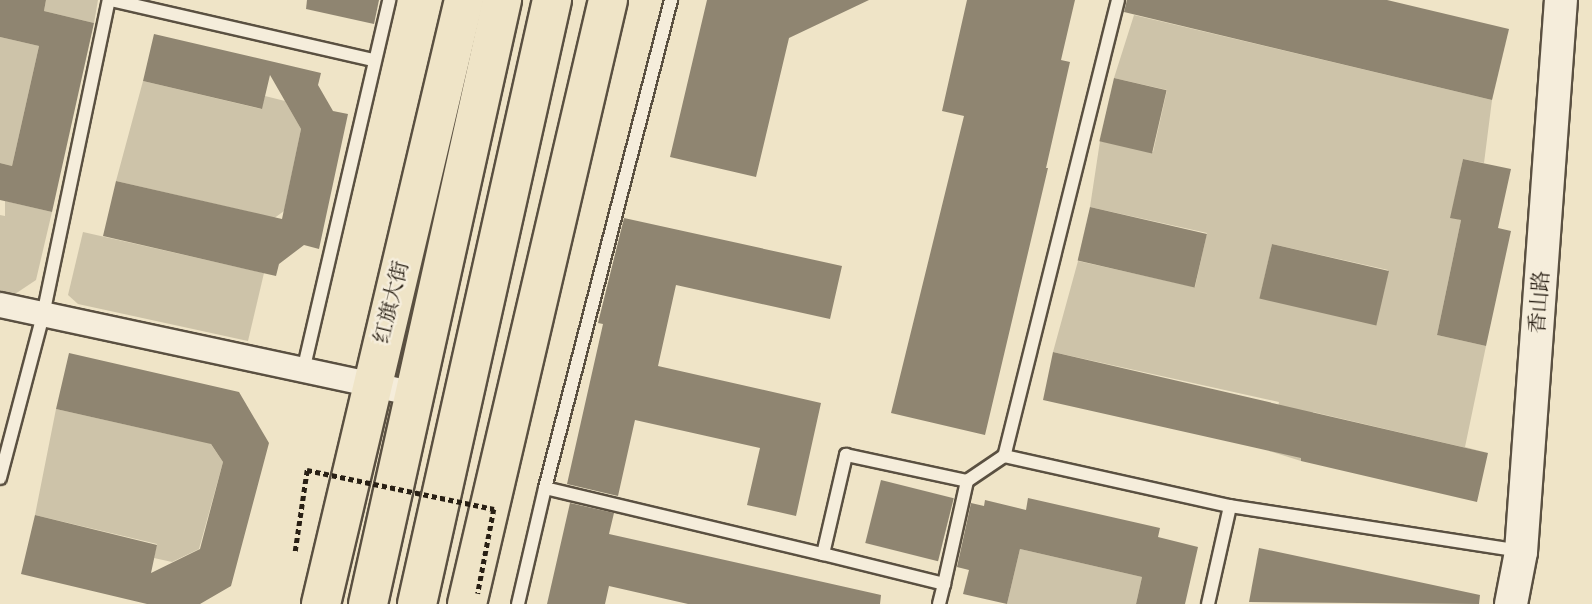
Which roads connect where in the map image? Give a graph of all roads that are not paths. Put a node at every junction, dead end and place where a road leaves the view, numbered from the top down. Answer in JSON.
{"nodes":[{"id":1,"x":110,"y":0,"type":"edge"},
{"id":2,"x":389,"y":0,"type":"edge"},
{"id":3,"x":464,"y":0,"type":"edge"},
{"id":4,"x":502,"y":0,"type":"edge"},
{"id":5,"x":552,"y":0,"type":"edge"},
{"id":6,"x":608,"y":0,"type":"edge"},
{"id":7,"x":671,"y":0,"type":"edge"},
{"id":8,"x":1118,"y":0,"type":"edge"},
{"id":9,"x":1562,"y":0,"type":"edge"},
{"id":10,"x":374,"y":61,"type":"junction"},
{"id":11,"x":0,"y":305,"type":"edge"},
{"id":12,"x":43,"y":315,"type":"junction"},
{"id":13,"x":303,"y":372,"type":"junction"},
{"id":14,"x":370,"y":386,"type":"junction"},
{"id":15,"x":415,"y":394,"type":"junction"},
{"id":16,"x":1004,"y":456,"type":"junction"},
{"id":17,"x":0,"y":478,"type":"edge"},
{"id":18,"x":967,"y":481,"type":"junction"},
{"id":19,"x":545,"y":488,"type":"junction"},
{"id":20,"x":1230,"y":506,"type":"junction"},
{"id":21,"x":1521,"y":551,"type":"junction"},
{"id":22,"x":823,"y":554,"type":"junction"},
{"id":23,"x":944,"y":584,"type":"junction"},
{"id":24,"x":472,"y":599,"type":"edge"},
{"id":25,"x":321,"y":604,"type":"edge"},
{"id":26,"x":368,"y":604,"type":"edge"},
{"id":27,"x":417,"y":604,"type":"edge"},
{"id":28,"x":518,"y":604,"type":"edge"},
{"id":29,"x":939,"y":604,"type":"edge"},
{"id":30,"x":1208,"y":604,"type":"edge"},
{"id":31,"x":1511,"y":604,"type":"edge"}],
"edges":[{"from":1,"to":10,"type":"lane"},
{"from":1,"to":12,"type":"lane"},
{"from":2,"to":10,"type":"lane"},
{"from":3,"to":14,"type":"main road","name":"红旗大街"},
{"from":4,"to":15,"type":"main road","name":"红旗大街"},
{"from":5,"to":27,"type":"main road"},
{"from":6,"to":24,"type":"main road"},
{"from":7,"to":19,"type":"lane"},
{"from":8,"to":16,"type":"lane"},
{"from":9,"to":21,"type":"street","name":"香山路"},
{"from":10,"to":13,"type":"lane"},
{"from":11,"to":12,"type":"street"},
{"from":12,"to":13,"type":"street"},
{"from":12,"to":17,"type":"lane"},
{"from":13,"to":14,"type":"street"},
{"from":14,"to":15,"type":"street"},
{"from":14,"to":25,"type":"main road","name":"红旗大街"},
{"from":15,"to":26,"type":"main road","name":"红旗大街"},
{"from":16,"to":18,"type":"lane"},
{"from":16,"to":20,"type":"lane"},
{"from":18,"to":22,"type":"lane"},
{"from":18,"to":23,"type":"lane"},
{"from":19,"to":22,"type":"lane"},
{"from":19,"to":28,"type":"lane"},
{"from":20,"to":21,"type":"lane"},
{"from":20,"to":30,"type":"lane"},
{"from":21,"to":31,"type":"street","name":"香山路"},
{"from":22,"to":23,"type":"lane"},
{"from":23,"to":29,"type":"lane"}]}
